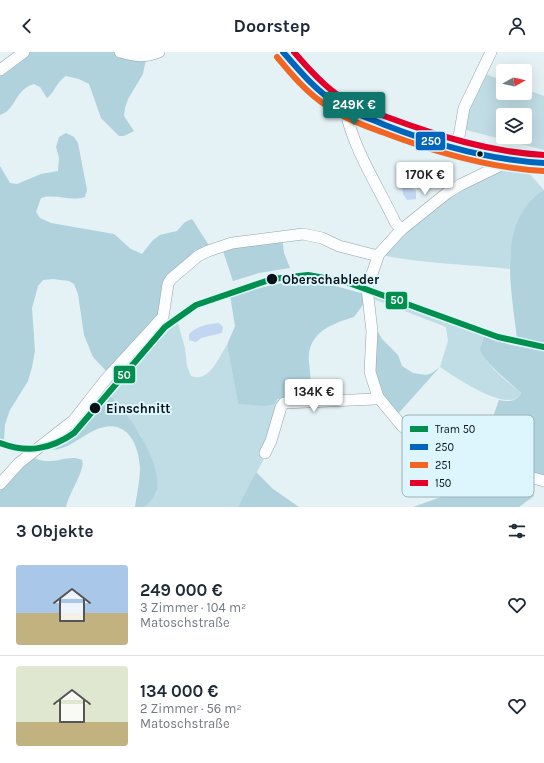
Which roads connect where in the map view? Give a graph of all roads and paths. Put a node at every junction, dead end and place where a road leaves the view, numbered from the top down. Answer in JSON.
{"nodes":[{"id":1,"x":24,"y":52,"type":"edge"},
{"id":2,"x":120,"y":52,"type":"edge"},
{"id":3,"x":159,"y":52,"type":"edge"},
{"id":4,"x":283,"y":52,"type":"edge"},
{"id":5,"x":491,"y":52,"type":"edge"},
{"id":6,"x":0,"y":70,"type":"edge"},
{"id":7,"x":345,"y":108,"type":"junction"},
{"id":8,"x":457,"y":148,"type":"junction"},
{"id":9,"x":503,"y":158,"type":"junction"},
{"id":10,"x":544,"y":163,"type":"edge"},
{"id":11,"x":401,"y":230,"type":"junction"},
{"id":12,"x":378,"y":256,"type":"junction"},
{"id":13,"x":378,"y":397,"type":"junction"},
{"id":14,"x":402,"y":426,"type":"edge"},
{"id":15,"x":264,"y":453,"type":"dead end"},
{"id":16,"x":534,"y":478,"type":"edge"},
{"id":17,"x":544,"y":481,"type":"edge"},
{"id":18,"x":0,"y":484,"type":"edge"}],
"edges":[{"from":1,"to":6,"type":"street"},
{"from":2,"to":3,"type":"street"},
{"from":4,"to":7,"type":"main road"},
{"from":5,"to":8,"type":"street"},
{"from":7,"to":8,"type":"main road"},
{"from":7,"to":11,"type":"street"},
{"from":8,"to":9,"type":"main road"},
{"from":9,"to":10,"type":"main road"},
{"from":9,"to":11,"type":"street"},
{"from":11,"to":12,"type":"street"},
{"from":12,"to":13,"type":"street"},
{"from":12,"to":18,"type":"street"},
{"from":13,"to":14,"type":"street"},
{"from":13,"to":15,"type":"street"},
{"from":16,"to":17,"type":"street"}]}
